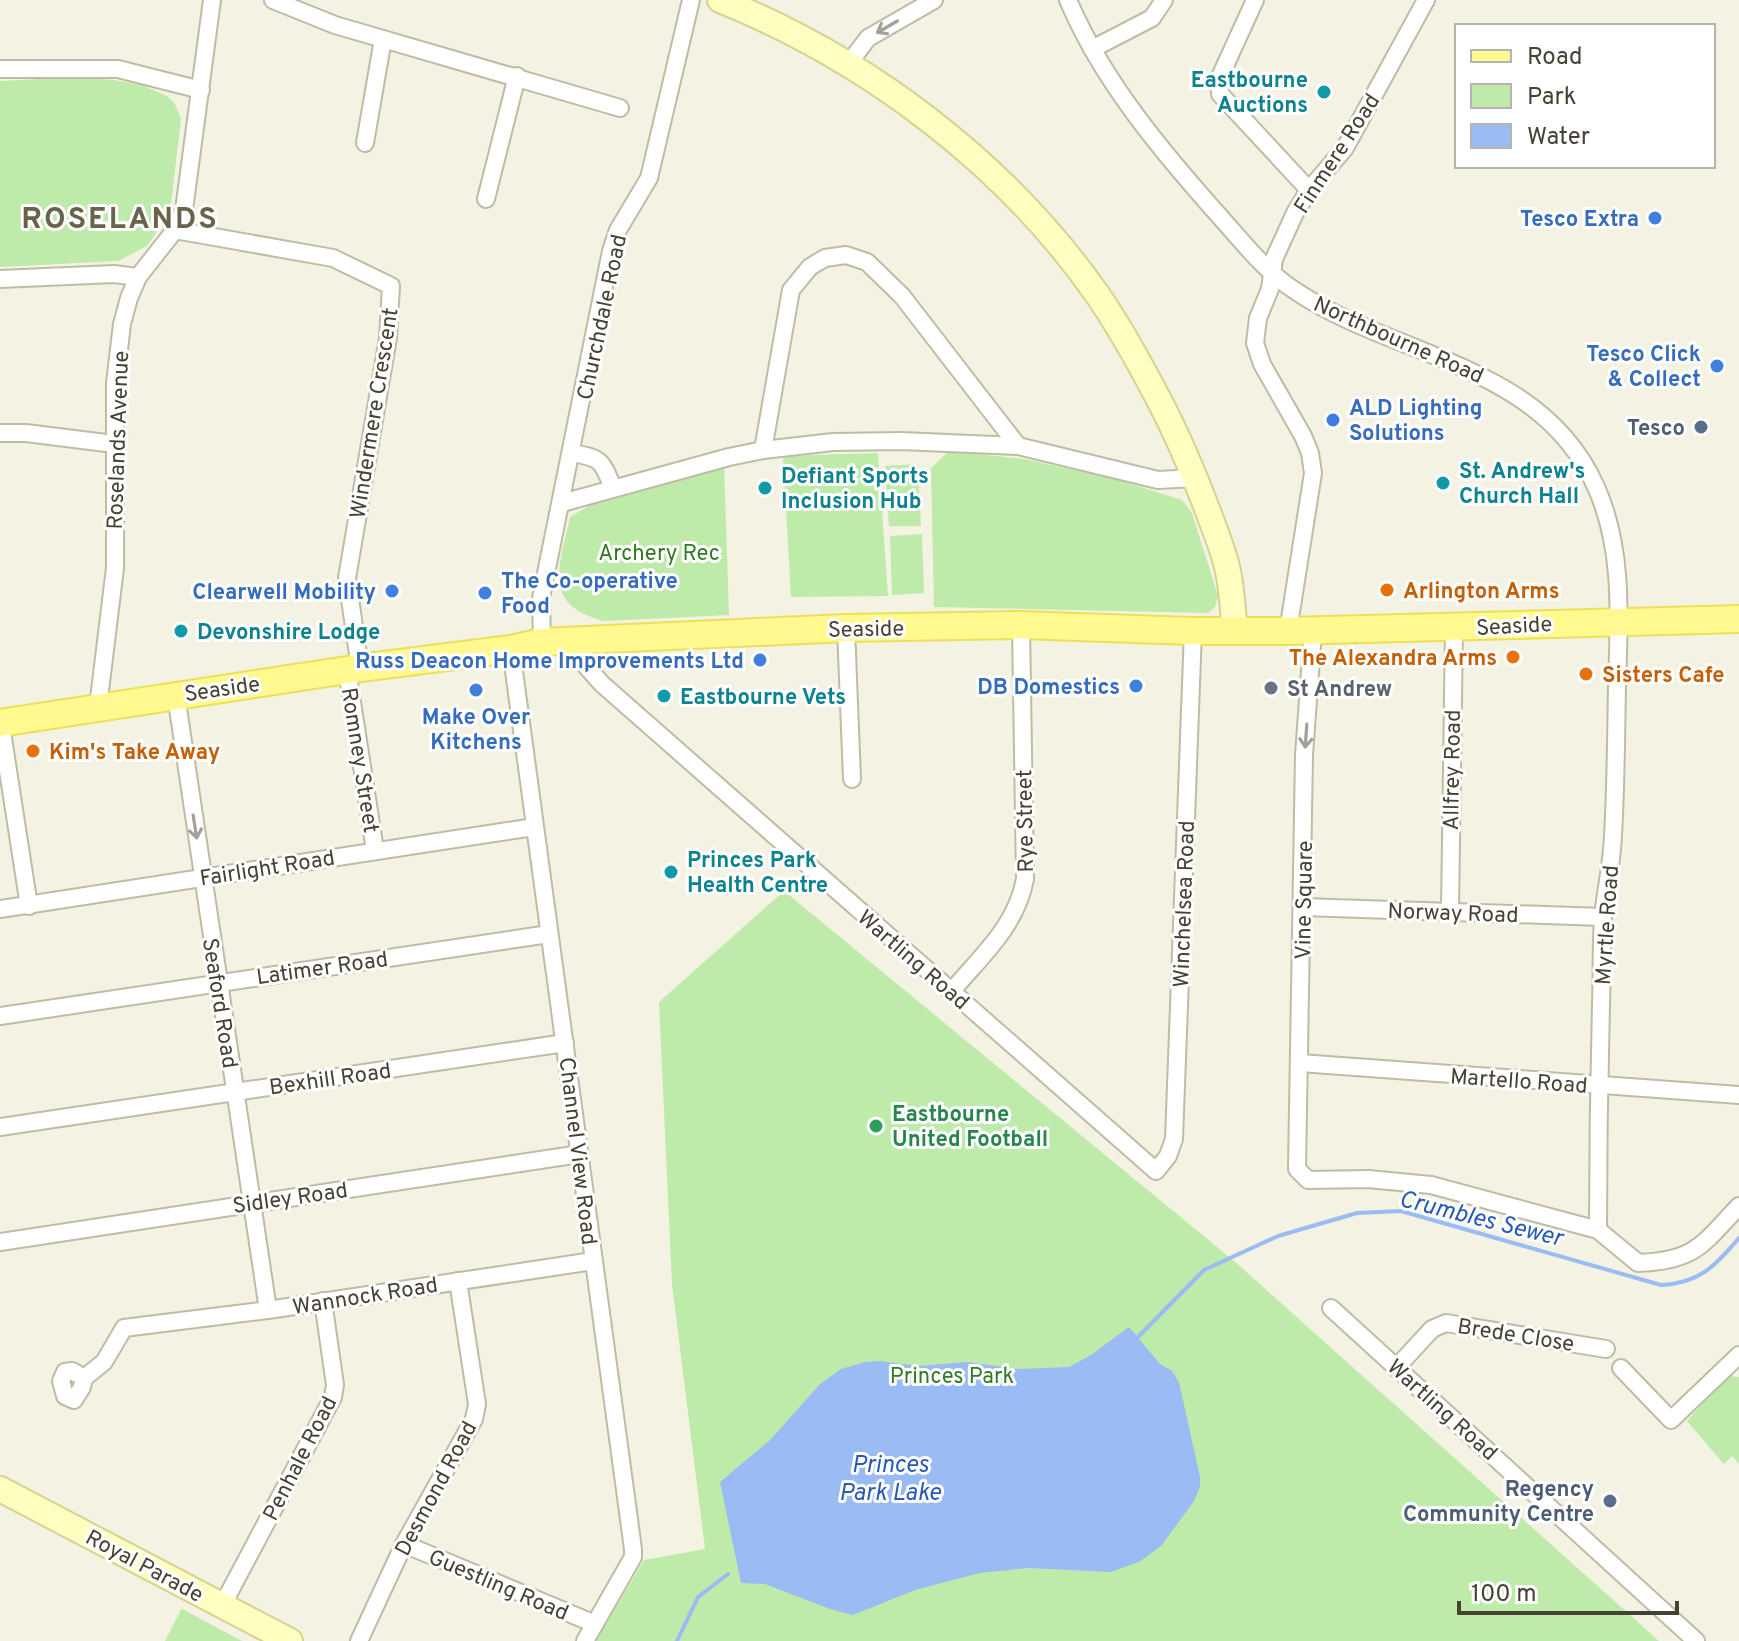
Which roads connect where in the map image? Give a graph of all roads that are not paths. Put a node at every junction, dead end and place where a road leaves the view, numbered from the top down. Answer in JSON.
{"nodes":[{"id":1,"x":212,"y":0,"type":"edge"},
{"id":2,"x":273,"y":0,"type":"edge"},
{"id":3,"x":691,"y":0,"type":"edge"},
{"id":4,"x":720,"y":0,"type":"edge"},
{"id":5,"x":934,"y":0,"type":"edge"},
{"id":6,"x":1068,"y":0,"type":"edge"},
{"id":7,"x":1164,"y":0,"type":"edge"},
{"id":8,"x":1255,"y":0,"type":"edge"},
{"id":9,"x":1426,"y":0,"type":"edge"},
{"id":10,"x":383,"y":39,"type":"junction"},
{"id":11,"x":1092,"y":49,"type":"junction"},
{"id":12,"x":849,"y":63,"type":"junction"},
{"id":13,"x":0,"y":69,"type":"edge"},
{"id":14,"x":517,"y":76,"type":"junction"},
{"id":15,"x":201,"y":90,"type":"junction"},
{"id":16,"x":620,"y":108,"type":"dead end"},
{"id":17,"x":365,"y":143,"type":"dead end"},
{"id":18,"x":1309,"y":190,"type":"junction"},
{"id":19,"x":486,"y":199,"type":"dead end"},
{"id":20,"x":175,"y":230,"type":"junction"},
{"id":21,"x":1272,"y":274,"type":"junction"},
{"id":22,"x":138,"y":277,"type":"junction"},
{"id":23,"x":0,"y":279,"type":"edge"},
{"id":24,"x":1,"y":433,"type":"edge"},
{"id":25,"x":114,"y":444,"type":"junction"},
{"id":26,"x":1018,"y":446,"type":"junction"},
{"id":27,"x":763,"y":450,"type":"junction"},
{"id":28,"x":572,"y":453,"type":"junction"},
{"id":29,"x":1196,"y":478,"type":"junction"},
{"id":30,"x":613,"y":488,"type":"junction"},
{"id":31,"x":562,"y":503,"type":"junction"},
{"id":32,"x":1739,"y":619,"type":"edge"},
{"id":33,"x":1619,"y":620,"type":"junction"},
{"id":34,"x":1021,"y":625,"type":"junction"},
{"id":35,"x":846,"y":628,"type":"junction"},
{"id":36,"x":1454,"y":628,"type":"junction"},
{"id":37,"x":1193,"y":631,"type":"junction"},
{"id":38,"x":1300,"y":631,"type":"junction"},
{"id":39,"x":1235,"y":632,"type":"junction"},
{"id":40,"x":581,"y":640,"type":"junction"},
{"id":41,"x":542,"y":642,"type":"junction"},
{"id":42,"x":511,"y":649,"type":"junction"},
{"id":43,"x":354,"y":669,"type":"junction"},
{"id":44,"x":176,"y":695,"type":"junction"},
{"id":45,"x":98,"y":707,"type":"junction"},
{"id":46,"x":0,"y":722,"type":"edge"},
{"id":47,"x":852,"y":779,"type":"dead end"},
{"id":48,"x":534,"y":827,"type":"junction"},
{"id":49,"x":375,"y":850,"type":"junction"},
{"id":50,"x":202,"y":877,"type":"junction"},
{"id":51,"x":29,"y":906,"type":"junction"},
{"id":52,"x":1303,"y":907,"type":"junction"},
{"id":53,"x":0,"y":909,"type":"edge"},
{"id":54,"x":1450,"y":911,"type":"junction"},
{"id":55,"x":1603,"y":917,"type":"junction"},
{"id":56,"x":549,"y":934,"type":"junction"},
{"id":57,"x":218,"y":982,"type":"junction"},
{"id":58,"x":951,"y":992,"type":"junction"},
{"id":59,"x":0,"y":1016,"type":"edge"},
{"id":60,"x":565,"y":1043,"type":"junction"},
{"id":61,"x":1300,"y":1063,"type":"junction"},
{"id":62,"x":1599,"y":1086,"type":"junction"},
{"id":63,"x":235,"y":1092,"type":"junction"},
{"id":64,"x":1739,"y":1095,"type":"edge"},
{"id":65,"x":0,"y":1127,"type":"edge"},
{"id":66,"x":580,"y":1154,"type":"junction"},
{"id":67,"x":1156,"y":1171,"type":"joint"},
{"id":68,"x":251,"y":1202,"type":"junction"},
{"id":69,"x":1739,"y":1206,"type":"edge"},
{"id":70,"x":1598,"y":1230,"type":"junction"},
{"id":71,"x":0,"y":1242,"type":"edge"},
{"id":72,"x":593,"y":1261,"type":"junction"},
{"id":73,"x":458,"y":1281,"type":"junction"},
{"id":74,"x":323,"y":1301,"type":"junction"},
{"id":75,"x":1331,"y":1308,"type":"dead end"},
{"id":76,"x":268,"y":1310,"type":"junction"},
{"id":77,"x":1606,"y":1349,"type":"dead end"},
{"id":78,"x":1739,"y":1355,"type":"edge"},
{"id":79,"x":1396,"y":1368,"type":"junction"},
{"id":80,"x":1621,"y":1368,"type":"dead end"},
{"id":81,"x":84,"y":1378,"type":"dead end"},
{"id":82,"x":0,"y":1489,"type":"edge"},
{"id":83,"x":404,"y":1544,"type":"junction"},
{"id":84,"x":222,"y":1606,"type":"junction"},
{"id":85,"x":595,"y":1624,"type":"junction"},
{"id":86,"x":290,"y":1641,"type":"edge"},
{"id":87,"x":359,"y":1641,"type":"edge"},
{"id":88,"x":585,"y":1641,"type":"edge"},
{"id":89,"x":1696,"y":1641,"type":"edge"}],
"edges":[{"from":1,"to":15,"type":"street","name":"Roselands Avenue"},
{"from":2,"to":10,"type":"street"},
{"from":3,"to":28,"type":"street","name":"Churchdale Road"},
{"from":4,"to":12,"type":"street"},
{"from":5,"to":12,"type":"street","one_way":true},
{"from":6,"to":11,"type":"street","name":"Northbourne Road"},
{"from":7,"to":11,"type":"street"},
{"from":8,"to":18,"type":"street"},
{"from":9,"to":18,"type":"street","name":"Finmere Road"},
{"from":10,"to":14,"type":"street"},
{"from":10,"to":17,"type":"street"},
{"from":11,"to":21,"type":"street","name":"Northbourne Road"},
{"from":12,"to":29,"type":"street"},
{"from":13,"to":15,"type":"street"},
{"from":14,"to":16,"type":"street"},
{"from":14,"to":19,"type":"street"},
{"from":15,"to":20,"type":"street","name":"Roselands Avenue"},
{"from":18,"to":21,"type":"street","name":"Finmere Road"},
{"from":20,"to":22,"type":"street","name":"Roselands Avenue"},
{"from":20,"to":43,"type":"street","name":"Windermere Crescent"},
{"from":21,"to":33,"type":"street","name":"Northbourne Road"},
{"from":21,"to":38,"type":"street","name":"Finmere Road"},
{"from":22,"to":23,"type":"street"},
{"from":22,"to":25,"type":"street","name":"Roselands Avenue"},
{"from":24,"to":25,"type":"street"},
{"from":25,"to":45,"type":"street","name":"Roselands Avenue"},
{"from":26,"to":27,"type":"street"},
{"from":26,"to":27,"type":"street"},
{"from":26,"to":29,"type":"street"},
{"from":27,"to":30,"type":"street"},
{"from":28,"to":30,"type":"street"},
{"from":28,"to":31,"type":"street","name":"Churchdale Road"},
{"from":29,"to":39,"type":"street"},
{"from":30,"to":31,"type":"street"},
{"from":31,"to":41,"type":"street","name":"Churchdale Road"},
{"from":32,"to":33,"type":"main road","name":"Seaside"},
{"from":33,"to":36,"type":"main road","name":"Seaside"},
{"from":33,"to":55,"type":"street","name":"Myrtle Road"},
{"from":34,"to":35,"type":"main road","name":"Seaside"},
{"from":34,"to":37,"type":"main road","name":"Seaside"},
{"from":34,"to":58,"type":"street","name":"Rye Street"},
{"from":35,"to":40,"type":"main road","name":"Seaside"},
{"from":35,"to":47,"type":"street"},
{"from":36,"to":38,"type":"main road","name":"Seaside"},
{"from":36,"to":54,"type":"street","name":"Allfrey Road"},
{"from":37,"to":39,"type":"main road","name":"Seaside"},
{"from":37,"to":67,"type":"street","name":"Winchelsea Road"},
{"from":38,"to":39,"type":"main road","name":"Seaside"},
{"from":38,"to":52,"type":"street","name":"Vine Square","one_way":true},
{"from":40,"to":41,"type":"main road","name":"Seaside"},
{"from":40,"to":58,"type":"street","name":"Wartling Road"},
{"from":41,"to":42,"type":"main road","name":"Seaside"},
{"from":42,"to":43,"type":"main road","name":"Seaside"},
{"from":42,"to":48,"type":"street","name":"Channel View Road"},
{"from":43,"to":44,"type":"main road","name":"Seaside"},
{"from":43,"to":49,"type":"street","name":"Romney Street"},
{"from":44,"to":45,"type":"main road","name":"Seaside"},
{"from":44,"to":50,"type":"street","name":"Seaford Road","one_way":true},
{"from":45,"to":46,"type":"main road","name":"Seaside"},
{"from":46,"to":51,"type":"street"},
{"from":48,"to":49,"type":"street","name":"Fairlight Road"},
{"from":48,"to":56,"type":"street","name":"Channel View Road"},
{"from":49,"to":50,"type":"street","name":"Fairlight Road"},
{"from":50,"to":51,"type":"street","name":"Fairlight Road"},
{"from":50,"to":57,"type":"street","name":"Seaford Road"},
{"from":51,"to":53,"type":"street","name":"Fairlight Road"},
{"from":52,"to":54,"type":"street","name":"Norway Road"},
{"from":52,"to":61,"type":"street","name":"Vine Square"},
{"from":54,"to":55,"type":"street","name":"Norway Road"},
{"from":55,"to":62,"type":"street","name":"Myrtle Road"},
{"from":56,"to":57,"type":"street","name":"Latimer Road"},
{"from":56,"to":60,"type":"street","name":"Channel View Road"},
{"from":57,"to":59,"type":"street","name":"Latimer Road"},
{"from":57,"to":63,"type":"street","name":"Seaford Road"},
{"from":58,"to":67,"type":"street","name":"Wartling Road"},
{"from":60,"to":63,"type":"street","name":"Bexhill Road"},
{"from":60,"to":66,"type":"street","name":"Channel View Road"},
{"from":61,"to":62,"type":"street","name":"Martello Road"},
{"from":61,"to":70,"type":"street","name":"Vine Square"},
{"from":62,"to":64,"type":"street","name":"Martello Road"},
{"from":62,"to":70,"type":"street","name":"Myrtle Road"},
{"from":63,"to":65,"type":"street","name":"Bexhill Road"},
{"from":63,"to":68,"type":"street","name":"Seaford Road"},
{"from":66,"to":68,"type":"street","name":"Sidley Road"},
{"from":66,"to":72,"type":"street","name":"Channel View Road"},
{"from":68,"to":71,"type":"street","name":"Sidley Road"},
{"from":68,"to":76,"type":"street","name":"Seaford Road"},
{"from":69,"to":70,"type":"street"},
{"from":72,"to":73,"type":"street","name":"Wannock Road"},
{"from":72,"to":85,"type":"street","name":"Channel View Road"},
{"from":73,"to":74,"type":"street","name":"Wannock Road"},
{"from":73,"to":83,"type":"street","name":"Desmond Road"},
{"from":74,"to":76,"type":"street","name":"Wannock Road"},
{"from":74,"to":84,"type":"street","name":"Penhale Road"},
{"from":75,"to":79,"type":"street","name":"Wartling Road"},
{"from":76,"to":81,"type":"street","name":"Wannock Road"},
{"from":77,"to":79,"type":"street","name":"Brede Close"},
{"from":78,"to":80,"type":"street"},
{"from":79,"to":89,"type":"street","name":"Wartling Road"},
{"from":82,"to":84,"type":"street","name":"Royal Parade"},
{"from":83,"to":85,"type":"street","name":"Guestling Road"},
{"from":83,"to":87,"type":"street","name":"Desmond Road"},
{"from":84,"to":86,"type":"street","name":"Royal Parade"},
{"from":85,"to":88,"type":"street","name":"Channel View Road"}]}
